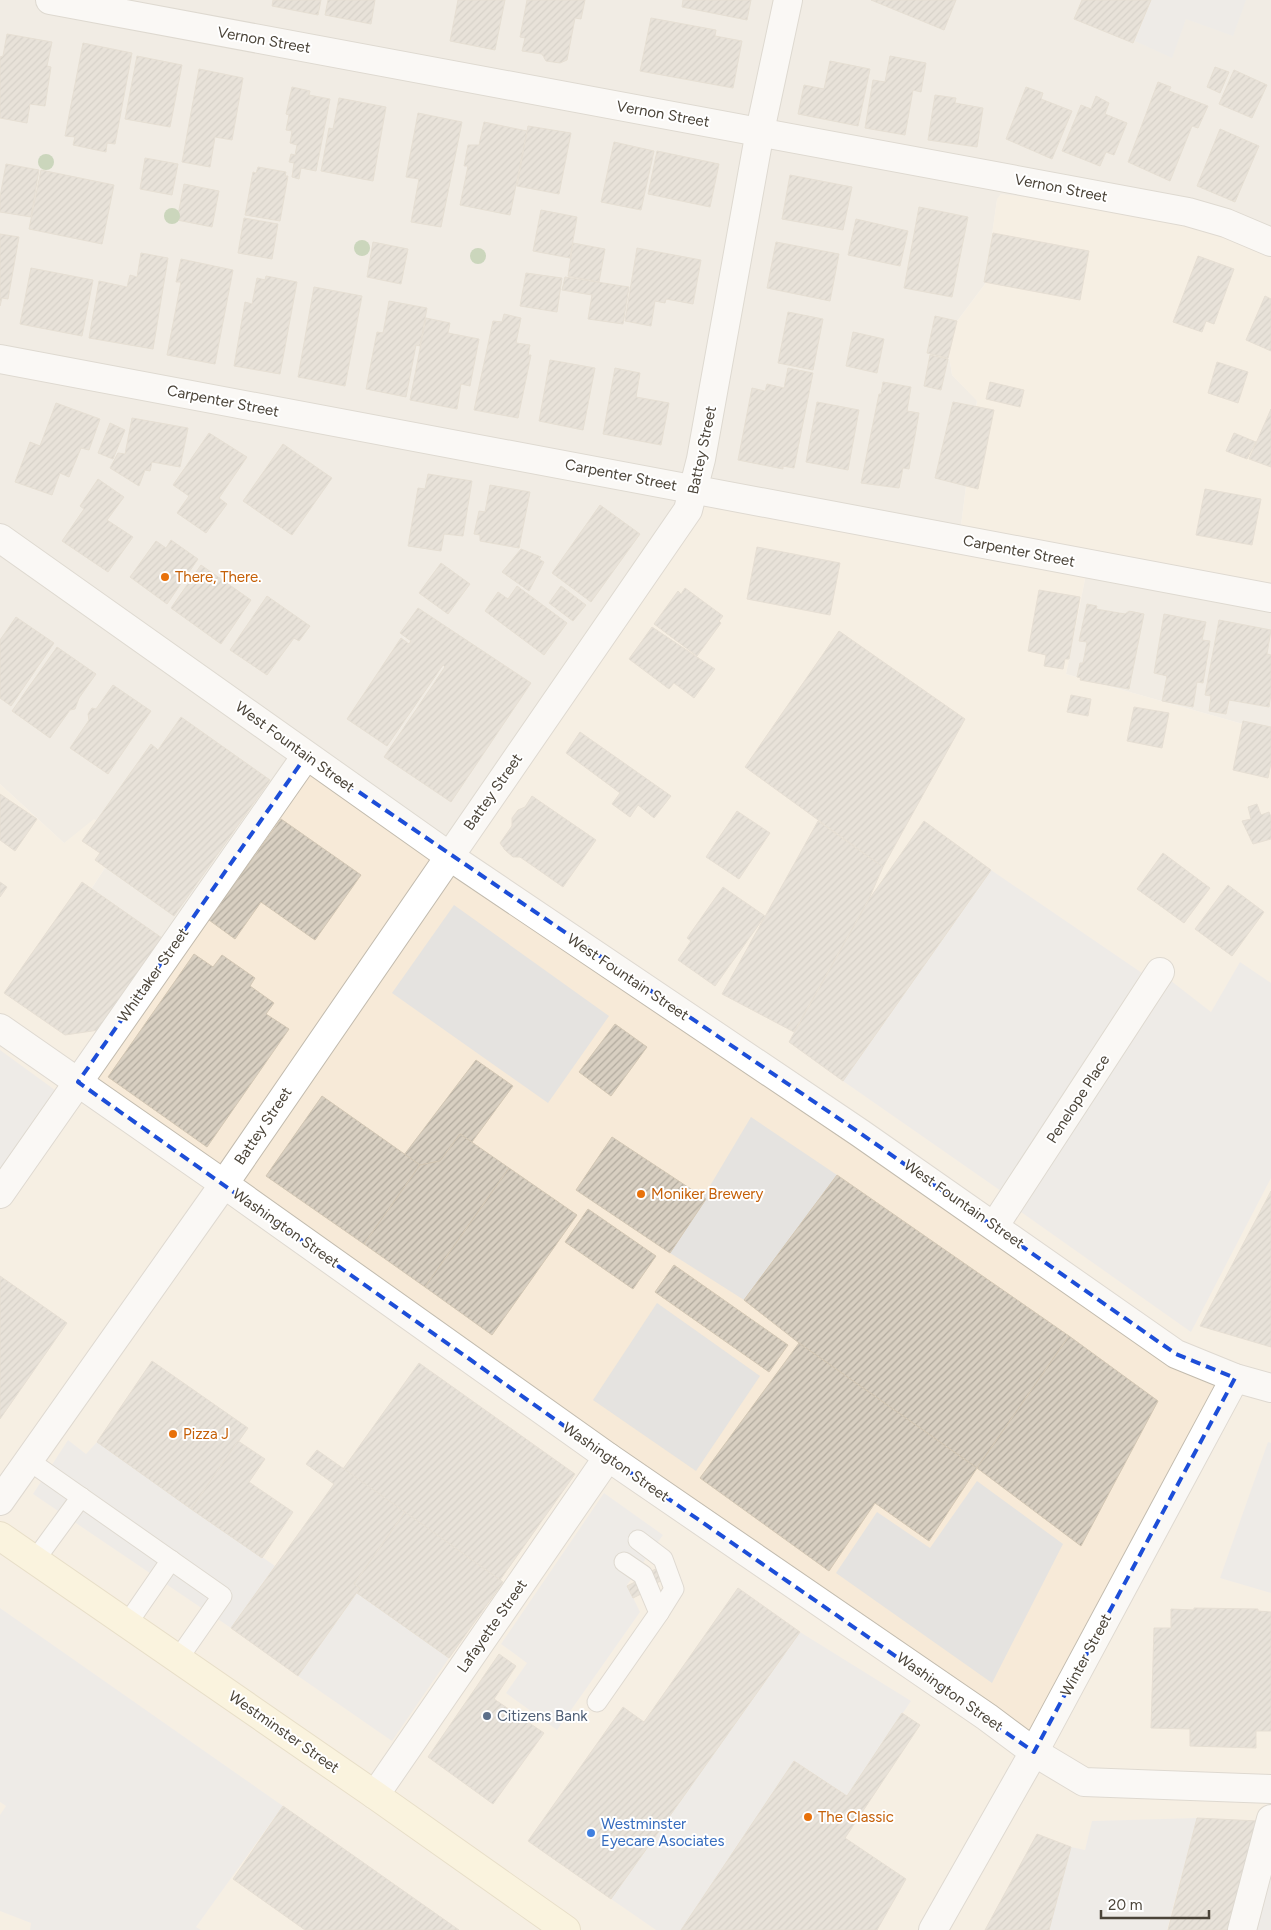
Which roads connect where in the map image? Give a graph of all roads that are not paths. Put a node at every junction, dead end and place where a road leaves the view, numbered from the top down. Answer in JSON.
{"nodes":[{"id":1,"x":50,"y":0,"type":"edge"},
{"id":2,"x":788,"y":0,"type":"edge"},
{"id":3,"x":106,"y":5,"type":"edge"},
{"id":4,"x":760,"y":132,"type":"junction"},
{"id":5,"x":1271,"y":242,"type":"edge"},
{"id":6,"x":0,"y":359,"type":"edge"},
{"id":7,"x":695,"y":489,"type":"junction"},
{"id":8,"x":0,"y":538,"type":"edge"},
{"id":9,"x":1271,"y":598,"type":"edge"},
{"id":10,"x":306,"y":756,"type":"junction"},
{"id":11,"x":449,"y":856,"type":"junction"},
{"id":12,"x":1160,"y":972,"type":"dead end"},
{"id":13,"x":0,"y":1028,"type":"edge"},
{"id":14,"x":78,"y":1082,"type":"junction"},
{"id":15,"x":224,"y":1184,"type":"junction"},
{"id":16,"x":0,"y":1194,"type":"edge"},
{"id":17,"x":995,"y":1225,"type":"junction"},
{"id":18,"x":1235,"y":1378,"type":"junction"},
{"id":19,"x":1271,"y":1388,"type":"edge"},
{"id":20,"x":608,"y":1457,"type":"junction"},
{"id":21,"x":28,"y":1460,"type":"junction"},
{"id":22,"x":81,"y":1497,"type":"junction"},
{"id":23,"x":0,"y":1501,"type":"edge"},
{"id":24,"x":0,"y":1536,"type":"edge"},
{"id":25,"x":638,"y":1540,"type":"dead end"},
{"id":26,"x":35,"y":1560,"type":"junction"},
{"id":27,"x":171,"y":1560,"type":"junction"},
{"id":28,"x":624,"y":1562,"type":"dead end"},
{"id":29,"x":658,"y":1613,"type":"junction"},
{"id":30,"x":127,"y":1624,"type":"junction"},
{"id":31,"x":178,"y":1659,"type":"junction"},
{"id":32,"x":598,"y":1702,"type":"dead end"},
{"id":33,"x":1034,"y":1752,"type":"junction"},
{"id":34,"x":1271,"y":1790,"type":"edge"},
{"id":35,"x":375,"y":1795,"type":"junction"},
{"id":36,"x":1271,"y":1819,"type":"edge"},
{"id":37,"x":566,"y":1930,"type":"edge"},
{"id":38,"x":932,"y":1930,"type":"edge"},
{"id":39,"x":1242,"y":1930,"type":"edge"}],
"edges":[{"from":1,"to":3,"type":"street","name":"Vernon Street"},
{"from":2,"to":4,"type":"street","name":"Battey Street"},
{"from":3,"to":4,"type":"street","name":"Vernon Street"},
{"from":4,"to":5,"type":"street","name":"Vernon Street"},
{"from":4,"to":7,"type":"street","name":"Battey Street"},
{"from":6,"to":7,"type":"street","name":"Carpenter Street"},
{"from":7,"to":9,"type":"street","name":"Carpenter Street"},
{"from":7,"to":11,"type":"street","name":"Battey Street"},
{"from":8,"to":10,"type":"street","name":"West Fountain Street"},
{"from":10,"to":11,"type":"street","name":"West Fountain Street"},
{"from":10,"to":14,"type":"street","name":"Whittaker Street"},
{"from":11,"to":15,"type":"street","name":"Battey Street"},
{"from":11,"to":17,"type":"street","name":"West Fountain Street"},
{"from":12,"to":17,"type":"street","name":"Penelope Place"},
{"from":13,"to":14,"type":"street","name":"Washington Street"},
{"from":14,"to":15,"type":"street","name":"Washington Street"},
{"from":14,"to":16,"type":"street","name":"Whittaker Street"},
{"from":15,"to":20,"type":"street","name":"Washington Street"},
{"from":15,"to":21,"type":"street","name":"Battey Street"},
{"from":17,"to":18,"type":"street","name":"West Fountain Street"},
{"from":18,"to":19,"type":"street","name":"West Fountain Street"},
{"from":18,"to":33,"type":"street","name":"Winter Street"},
{"from":20,"to":33,"type":"street","name":"Washington Street"},
{"from":20,"to":35,"type":"street","name":"Lafayette Street"},
{"from":21,"to":22,"type":"lane"},
{"from":21,"to":23,"type":"street","name":"Battey Street"},
{"from":22,"to":26,"type":"lane"},
{"from":22,"to":27,"type":"lane"},
{"from":24,"to":26,"type":"main road","name":"Westminster Street"},
{"from":25,"to":29,"type":"lane"},
{"from":26,"to":30,"type":"main road","name":"Westminster Street"},
{"from":27,"to":30,"type":"lane"},
{"from":27,"to":31,"type":"lane"},
{"from":28,"to":29,"type":"lane"},
{"from":29,"to":32,"type":"lane"},
{"from":30,"to":31,"type":"main road","name":"Westminster Street"},
{"from":31,"to":35,"type":"main road","name":"Westminster Street"},
{"from":33,"to":34,"type":"street","name":"Washington Street"},
{"from":33,"to":38,"type":"street","name":"Winter Street"},
{"from":35,"to":37,"type":"main road","name":"Westminster Street"},
{"from":36,"to":39,"type":"street"}]}
